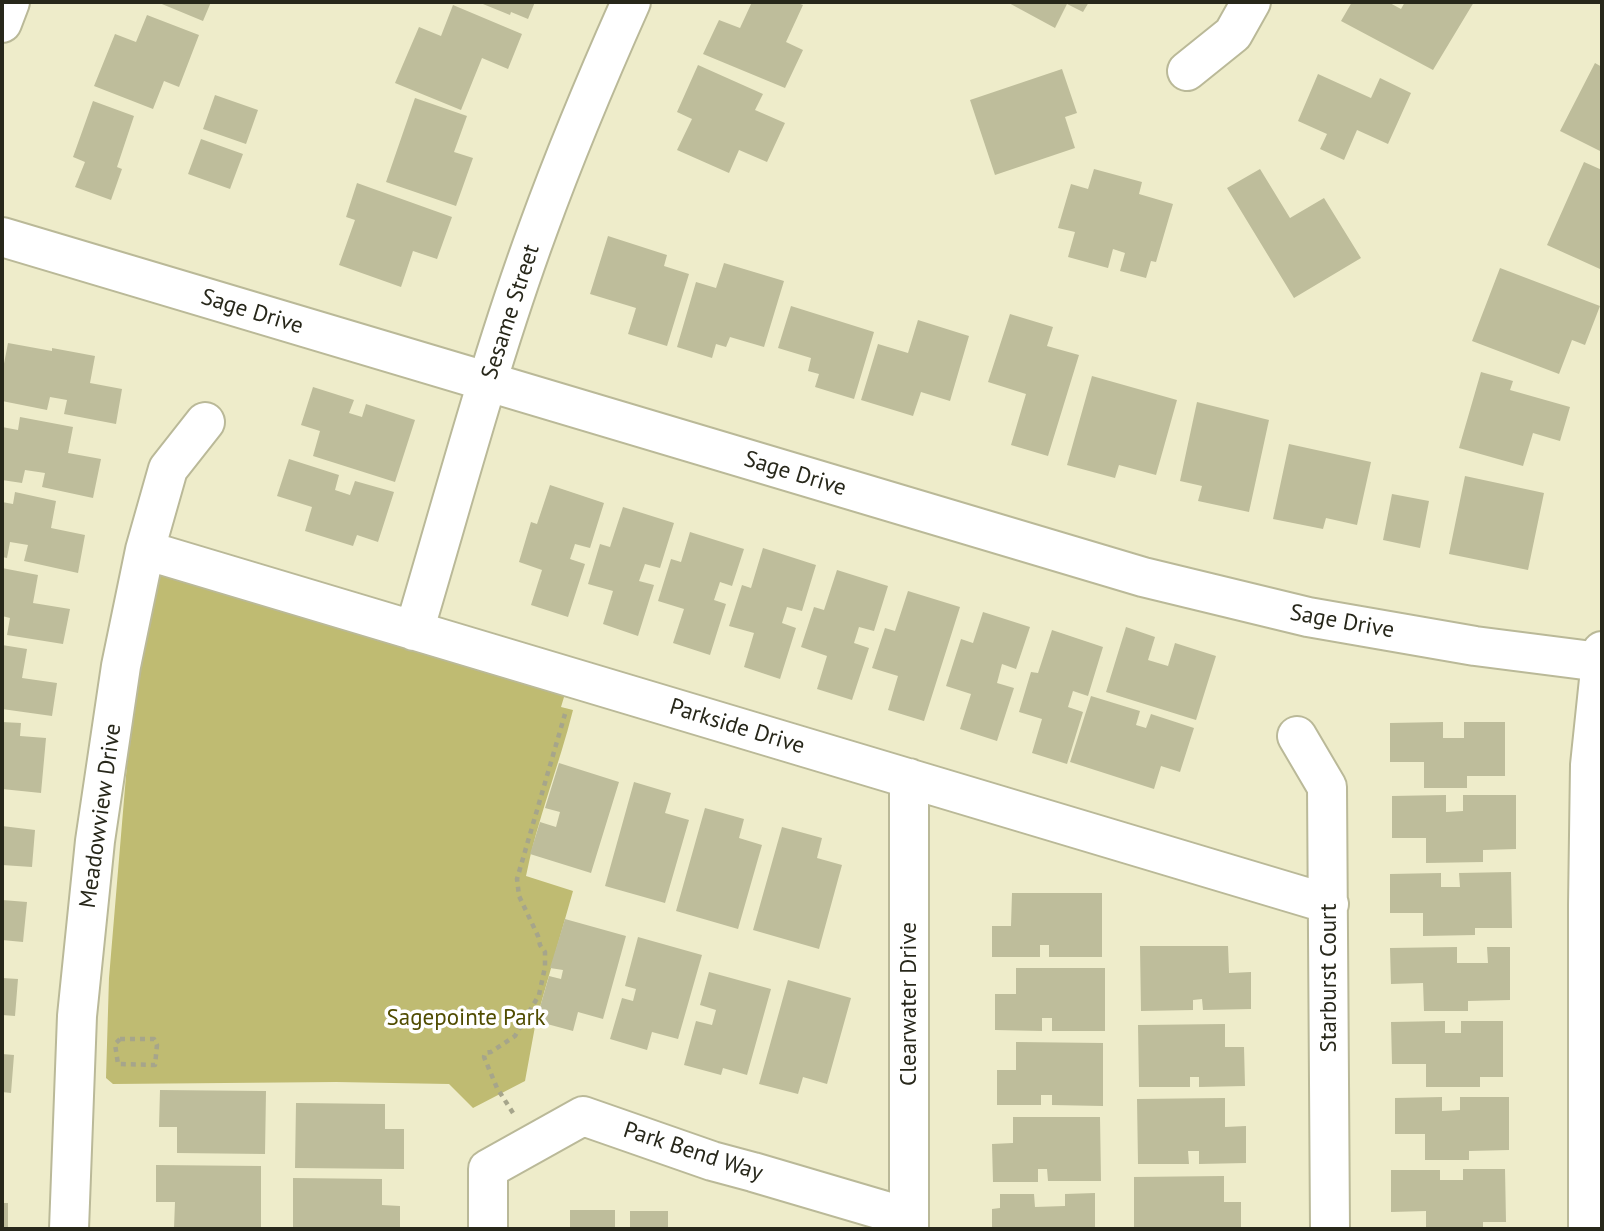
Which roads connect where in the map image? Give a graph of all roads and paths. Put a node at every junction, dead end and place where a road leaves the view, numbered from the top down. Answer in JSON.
{"nodes":[{"id":1,"x":10,"y":2,"type":"edge"},
{"id":2,"x":631,"y":2,"type":"edge"},
{"id":3,"x":1251,"y":2,"type":"edge"},
{"id":4,"x":2,"y":23,"type":"edge"},
{"id":5,"x":1187,"y":71,"type":"dead end"},
{"id":6,"x":2,"y":237,"type":"edge"},
{"id":7,"x":488,"y":382,"type":"junction"},
{"id":8,"x":205,"y":422,"type":"dead end"},
{"id":9,"x":145,"y":550,"type":"junction"},
{"id":10,"x":414,"y":631,"type":"junction"},
{"id":11,"x":1601,"y":657,"type":"edge"},
{"id":12,"x":576,"y":679,"type":"junction"},
{"id":13,"x":1297,"y":736,"type":"dead end"},
{"id":14,"x":909,"y":778,"type":"junction"},
{"id":15,"x":1329,"y":904,"type":"junction"},
{"id":16,"x":1595,"y":905,"type":"edge"},
{"id":17,"x":155,"y":1065,"type":"joint"},
{"id":18,"x":532,"y":1144,"type":"junction"},
{"id":19,"x":909,"y":1224,"type":"edge"},
{"id":20,"x":69,"y":1229,"type":"edge"},
{"id":21,"x":488,"y":1229,"type":"edge"},
{"id":22,"x":1330,"y":1229,"type":"edge"},
{"id":23,"x":1588,"y":1229,"type":"edge"}],
"edges":[{"from":1,"to":4,"type":"street"},
{"from":2,"to":7,"type":"street","name":"Sesame Street"},
{"from":3,"to":5,"type":"street"},
{"from":6,"to":7,"type":"street","name":"Sage Drive"},
{"from":7,"to":10,"type":"street","name":"Sesame Street"},
{"from":7,"to":11,"type":"street","name":"Sage Drive"},
{"from":8,"to":9,"type":"street","name":"Meadowview Drive"},
{"from":9,"to":10,"type":"street","name":"Parkside Drive"},
{"from":9,"to":20,"type":"street","name":"Meadowview Drive"},
{"from":10,"to":12,"type":"street","name":"Parkside Drive"},
{"from":11,"to":16,"type":"street"},
{"from":12,"to":14,"type":"street","name":"Parkside Drive"},
{"from":12,"to":18,"type":"path"},
{"from":13,"to":15,"type":"street","name":"Starburst Court"},
{"from":14,"to":15,"type":"street","name":"Parkside Drive"},
{"from":14,"to":19,"type":"street","name":"Clearwater Drive"},
{"from":15,"to":22,"type":"street","name":"Starburst Court"},
{"from":16,"to":23,"type":"street"},
{"from":17,"to":17,"type":"path"},
{"from":18,"to":19,"type":"street","name":"Park Bend Way"},
{"from":18,"to":21,"type":"street","name":"Park Bend Way"}]}
